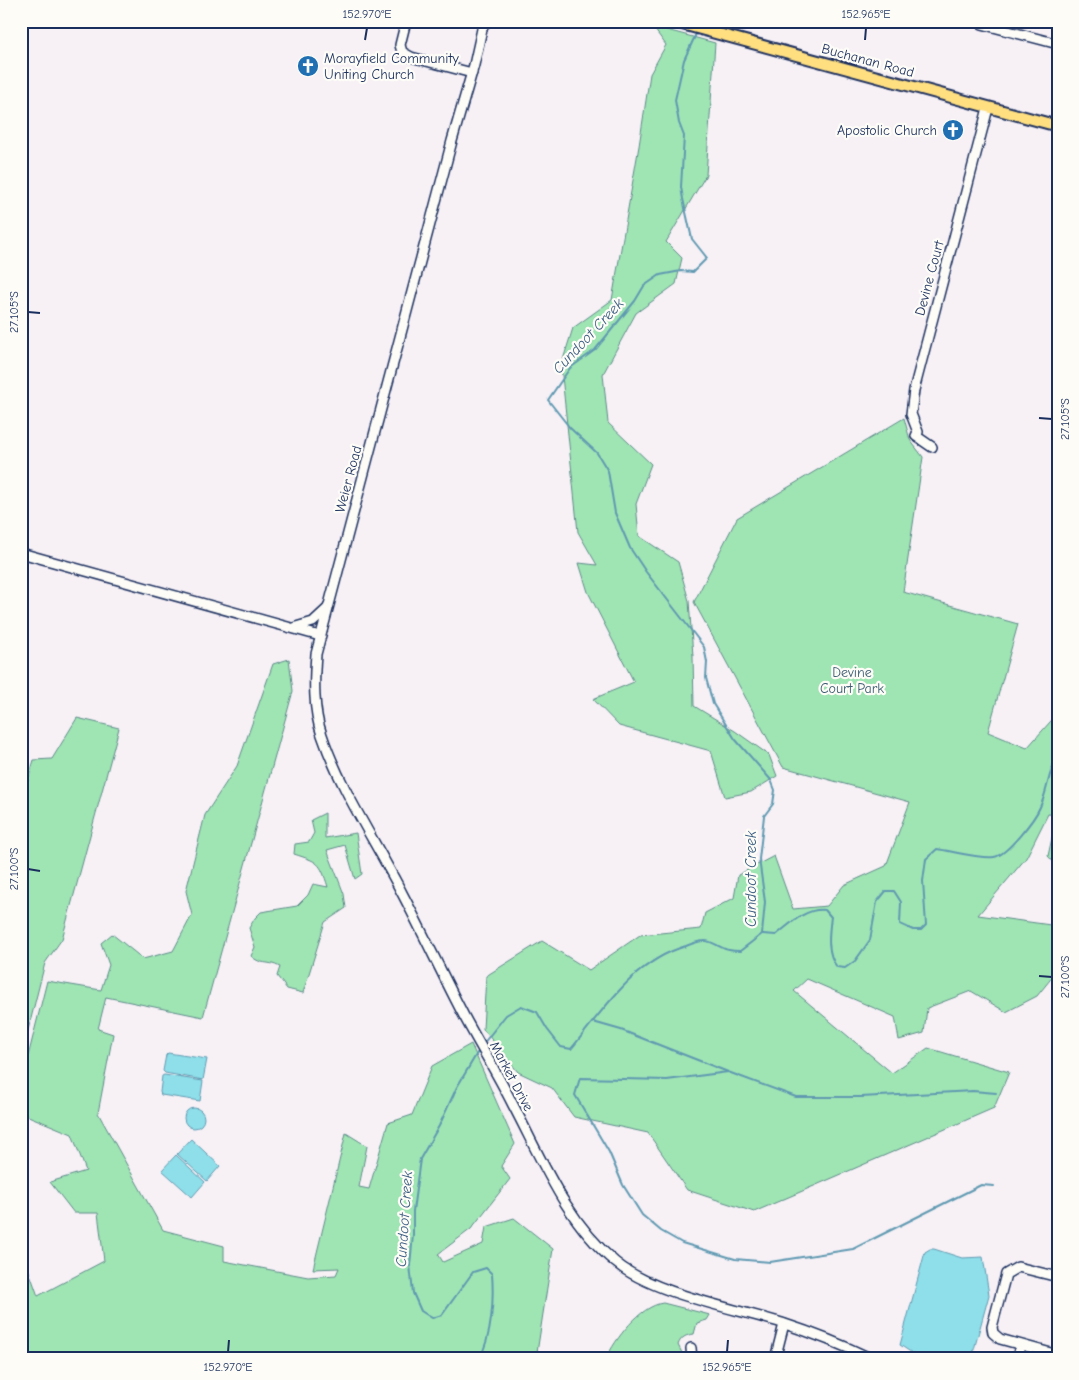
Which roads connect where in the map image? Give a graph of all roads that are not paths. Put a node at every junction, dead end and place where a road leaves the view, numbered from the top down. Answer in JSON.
{"nodes":[{"id":1,"x":406,"y":21,"type":"edge"},
{"id":2,"x":671,"y":21,"type":"edge"},
{"id":3,"x":978,"y":21,"type":"edge"},
{"id":4,"x":483,"y":24,"type":"edge"},
{"id":5,"x":1058,"y":44,"type":"edge"},
{"id":6,"x":472,"y":73,"type":"junction"},
{"id":7,"x":988,"y":108,"type":"junction"},
{"id":8,"x":1058,"y":126,"type":"edge"},
{"id":9,"x":932,"y":447,"type":"dead end"},
{"id":10,"x":21,"y":553,"type":"edge"},
{"id":11,"x":328,"y":608,"type":"junction"},
{"id":12,"x":293,"y":628,"type":"junction"},
{"id":13,"x":320,"y":636,"type":"junction"},
{"id":14,"x":1057,"y":1275,"type":"edge"},
{"id":15,"x":784,"y":1324,"type":"junction"},
{"id":16,"x":1020,"y":1345,"type":"junction"},
{"id":17,"x":691,"y":1348,"type":"dead end"},
{"id":18,"x":1058,"y":1355,"type":"edge"},
{"id":19,"x":692,"y":1359,"type":"edge"},
{"id":20,"x":774,"y":1359,"type":"edge"},
{"id":21,"x":872,"y":1359,"type":"edge"},
{"id":22,"x":1017,"y":1359,"type":"edge"}],
"edges":[{"from":1,"to":6,"type":"street"},
{"from":2,"to":7,"type":"main road","name":"Buchanan Road"},
{"from":3,"to":5,"type":"street"},
{"from":4,"to":6,"type":"street","name":"Weier Road"},
{"from":6,"to":11,"type":"street","name":"Weier Road"},
{"from":7,"to":8,"type":"main road","name":"Buchanan Road"},
{"from":7,"to":9,"type":"street","name":"Devine Court"},
{"from":10,"to":12,"type":"street"},
{"from":11,"to":12,"type":"street"},
{"from":11,"to":13,"type":"street","name":"Weier Road"},
{"from":12,"to":13,"type":"street"},
{"from":13,"to":15,"type":"street","name":"Market Drive"},
{"from":14,"to":16,"type":"street"},
{"from":15,"to":20,"type":"street"},
{"from":15,"to":21,"type":"street","name":"Market Drive"},
{"from":16,"to":18,"type":"street"},
{"from":16,"to":22,"type":"street"},
{"from":17,"to":19,"type":"street"}]}
